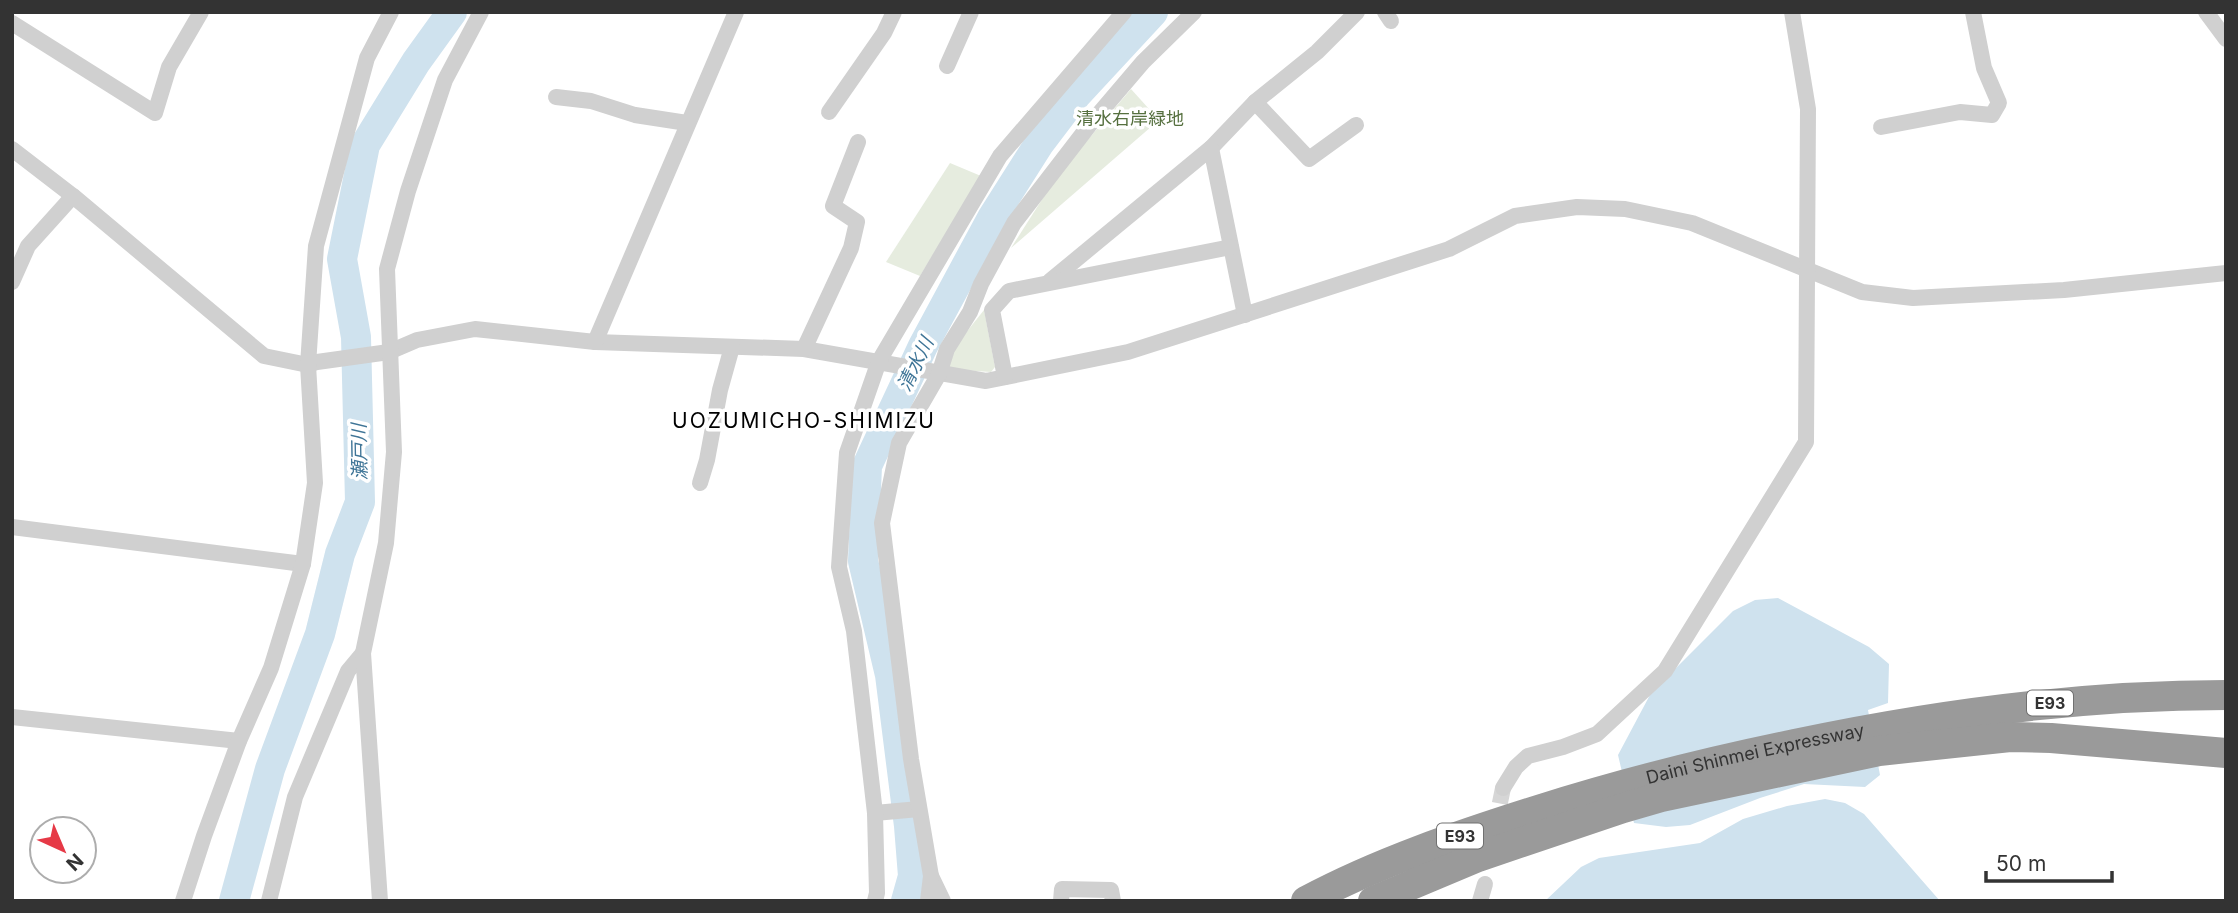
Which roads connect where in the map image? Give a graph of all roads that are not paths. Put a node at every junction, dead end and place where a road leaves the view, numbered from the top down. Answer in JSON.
{"nodes":[{"id":1,"x":201,"y":12,"type":"edge"},
{"id":2,"x":391,"y":12,"type":"edge"},
{"id":3,"x":481,"y":12,"type":"edge"},
{"id":4,"x":736,"y":12,"type":"edge"},
{"id":5,"x":894,"y":12,"type":"edge"},
{"id":6,"x":1124,"y":12,"type":"edge"},
{"id":7,"x":1194,"y":12,"type":"edge"},
{"id":8,"x":1357,"y":12,"type":"edge"},
{"id":9,"x":1792,"y":12,"type":"edge"},
{"id":10,"x":1973,"y":12,"type":"edge"},
{"id":11,"x":2206,"y":12,"type":"edge"},
{"id":12,"x":966,"y":14,"type":"edge"},
{"id":13,"x":12,"y":23,"type":"edge"},
{"id":14,"x":2226,"y":39,"type":"edge"},
{"id":15,"x":947,"y":66,"type":"dead end"},
{"id":16,"x":556,"y":97,"type":"dead end"},
{"id":17,"x":1255,"y":102,"type":"junction"},
{"id":18,"x":829,"y":112,"type":"dead end"},
{"id":19,"x":687,"y":123,"type":"junction"},
{"id":20,"x":1356,"y":125,"type":"dead end"},
{"id":21,"x":1881,"y":127,"type":"dead end"},
{"id":22,"x":858,"y":142,"type":"dead end"},
{"id":23,"x":1211,"y":148,"type":"junction"},
{"id":24,"x":12,"y":149,"type":"edge"},
{"id":25,"x":73,"y":196,"type":"junction"},
{"id":26,"x":1231,"y":247,"type":"junction"},
{"id":27,"x":1808,"y":271,"type":"junction"},
{"id":28,"x":2226,"y":273,"type":"edge"},
{"id":29,"x":1051,"y":281,"type":"junction"},
{"id":30,"x":12,"y":282,"type":"edge"},
{"id":31,"x":1245,"y":315,"type":"junction"},
{"id":32,"x":595,"y":342,"type":"junction"},
{"id":33,"x":732,"y":346,"type":"junction"},
{"id":34,"x":804,"y":349,"type":"junction"},
{"id":35,"x":385,"y":353,"type":"junction"},
{"id":36,"x":879,"y":361,"type":"junction"},
{"id":37,"x":312,"y":363,"type":"junction"},
{"id":38,"x":939,"y":374,"type":"junction"},
{"id":39,"x":1005,"y":377,"type":"junction"},
{"id":40,"x":700,"y":483,"type":"dead end"},
{"id":41,"x":12,"y":527,"type":"edge"},
{"id":42,"x":303,"y":564,"type":"junction"},
{"id":43,"x":363,"y":653,"type":"junction"},
{"id":44,"x":2226,"y":695,"type":"edge"},
{"id":45,"x":12,"y":717,"type":"edge"},
{"id":46,"x":1878,"y":739,"type":"junction"},
{"id":47,"x":239,"y":741,"type":"junction"},
{"id":48,"x":2226,"y":753,"type":"edge"},
{"id":49,"x":1503,"y":788,"type":"tunnel mouth"},
{"id":50,"x":1621,"y":796,"type":"junction"},
{"id":51,"x":919,"y":809,"type":"junction"},
{"id":52,"x":875,"y":813,"type":"junction"},
{"id":53,"x":931,"y":876,"type":"junction"},
{"id":54,"x":1485,"y":884,"type":"dead end"},
{"id":55,"x":183,"y":901,"type":"edge"},
{"id":56,"x":269,"y":901,"type":"edge"},
{"id":57,"x":380,"y":901,"type":"edge"},
{"id":58,"x":875,"y":901,"type":"edge"},
{"id":59,"x":928,"y":901,"type":"edge"},
{"id":60,"x":943,"y":901,"type":"edge"},
{"id":61,"x":1061,"y":901,"type":"edge"},
{"id":62,"x":1113,"y":901,"type":"edge"},
{"id":63,"x":1306,"y":901,"type":"edge"},
{"id":64,"x":1373,"y":901,"type":"edge"},
{"id":65,"x":1480,"y":901,"type":"edge"}],
"edges":[{"from":1,"to":13,"type":"street"},
{"from":2,"to":37,"type":"street"},
{"from":3,"to":35,"type":"street"},
{"from":4,"to":19,"type":"street"},
{"from":5,"to":18,"type":"street"},
{"from":6,"to":36,"type":"street"},
{"from":7,"to":38,"type":"street"},
{"from":8,"to":17,"type":"street"},
{"from":9,"to":27,"type":"street"},
{"from":10,"to":21,"type":"street"},
{"from":11,"to":14,"type":"street"},
{"from":12,"to":15,"type":"street"},
{"from":16,"to":19,"type":"street"},
{"from":17,"to":20,"type":"street"},
{"from":17,"to":23,"type":"street"},
{"from":19,"to":32,"type":"street"},
{"from":22,"to":34,"type":"street"},
{"from":23,"to":26,"type":"street"},
{"from":23,"to":29,"type":"street"},
{"from":24,"to":25,"type":"street"},
{"from":25,"to":30,"type":"street"},
{"from":25,"to":37,"type":"street"},
{"from":26,"to":29,"type":"street"},
{"from":26,"to":31,"type":"street"},
{"from":27,"to":28,"type":"street"},
{"from":27,"to":31,"type":"street"},
{"from":27,"to":49,"type":"street"},
{"from":29,"to":39,"type":"street"},
{"from":31,"to":39,"type":"street"},
{"from":32,"to":33,"type":"street"},
{"from":32,"to":35,"type":"street"},
{"from":33,"to":34,"type":"street"},
{"from":33,"to":40,"type":"street"},
{"from":34,"to":36,"type":"street"},
{"from":35,"to":37,"type":"street"},
{"from":35,"to":43,"type":"street"},
{"from":36,"to":38,"type":"street"},
{"from":36,"to":52,"type":"street"},
{"from":37,"to":42,"type":"street"},
{"from":38,"to":39,"type":"street"},
{"from":38,"to":51,"type":"street"},
{"from":41,"to":42,"type":"street"},
{"from":42,"to":47,"type":"street"},
{"from":43,"to":56,"type":"street"},
{"from":43,"to":57,"type":"street"},
{"from":44,"to":46,"type":"highway","name":"Daini Shinmei Expressway","number":"E93"},
{"from":45,"to":47,"type":"street"},
{"from":46,"to":48,"type":"highway","name":"Daini Shinmei Expressway","number":"E93"},
{"from":46,"to":50,"type":"highway","name":"Daini Shinmei Expressway","number":"E93"},
{"from":47,"to":55,"type":"street"},
{"from":50,"to":63,"type":"highway","name":"Daini Shinmei Expressway","number":"E93"},
{"from":50,"to":64,"type":"highway","name":"Daini Shinmei Expressway","number":"E93"},
{"from":51,"to":52,"type":"street"},
{"from":51,"to":53,"type":"street"},
{"from":52,"to":58,"type":"street"},
{"from":53,"to":59,"type":"street"},
{"from":53,"to":60,"type":"street"},
{"from":54,"to":65,"type":"street"},
{"from":61,"to":62,"type":"street"}]}
